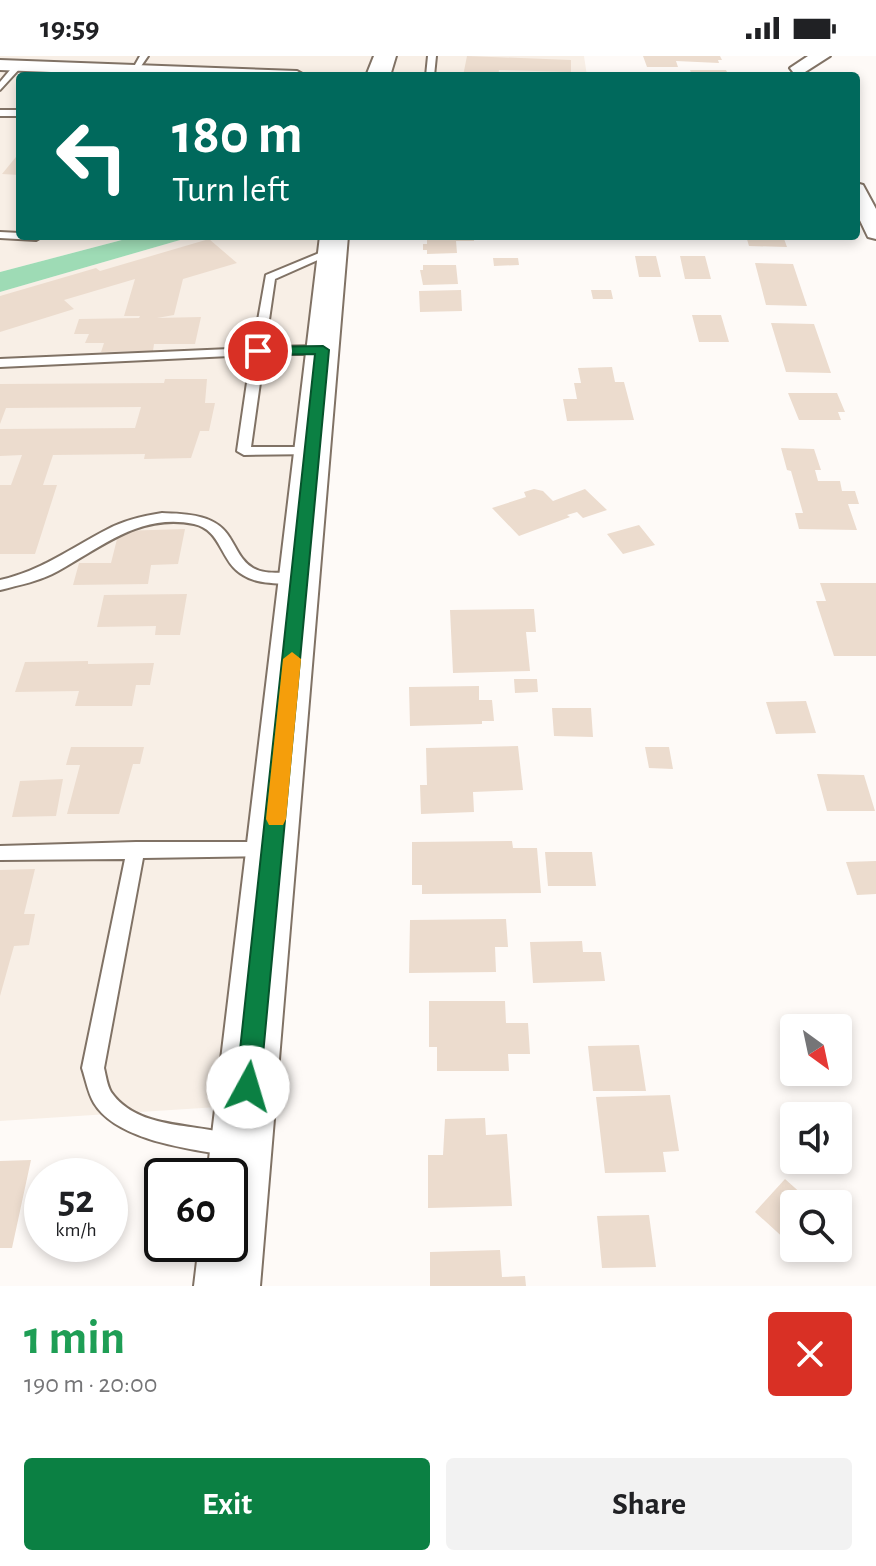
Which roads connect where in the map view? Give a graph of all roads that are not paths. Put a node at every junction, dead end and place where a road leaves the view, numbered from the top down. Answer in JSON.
{"nodes":[{"id":1,"x":821,"y":56,"type":"edge"},
{"id":2,"x":139,"y":63,"type":"edge"},
{"id":3,"x":798,"y":67,"type":"edge"},
{"id":4,"x":54,"y":72,"type":"edge"},
{"id":5,"x":204,"y":72,"type":"edge"},
{"id":6,"x":860,"y":198,"type":"edge"},
{"id":7,"x":876,"y":232,"type":"edge"},
{"id":8,"x":334,"y":244,"type":"edge"},
{"id":9,"x":323,"y":350,"type":"junction"},
{"id":10,"x":258,"y":351,"type":"junction"},
{"id":11,"x":0,"y":363,"type":"edge"},
{"id":12,"x":313,"y":451,"type":"junction"},
{"id":13,"x":300,"y":579,"type":"junction"},
{"id":14,"x":0,"y":585,"type":"edge"},
{"id":15,"x":136,"y":849,"type":"junction"},
{"id":16,"x":273,"y":849,"type":"junction"},
{"id":17,"x":0,"y":853,"type":"edge"},
{"id":18,"x":241,"y":1146,"type":"junction"},
{"id":19,"x":227,"y":1286,"type":"edge"}],
"edges":[{"from":1,"to":3,"type":"street"},
{"from":2,"to":4,"type":"street"},
{"from":2,"to":5,"type":"street"},
{"from":6,"to":7,"type":"street"},
{"from":8,"to":9,"type":"main road"},
{"from":8,"to":10,"type":"lane"},
{"from":9,"to":10,"type":"lane"},
{"from":9,"to":12,"type":"main road"},
{"from":10,"to":11,"type":"lane"},
{"from":10,"to":12,"type":"lane"},
{"from":12,"to":13,"type":"main road"},
{"from":13,"to":14,"type":"lane"},
{"from":13,"to":16,"type":"main road"},
{"from":15,"to":16,"type":"lane"},
{"from":15,"to":17,"type":"lane"},
{"from":15,"to":18,"type":"lane"},
{"from":16,"to":18,"type":"main road"},
{"from":18,"to":19,"type":"main road"}]}
